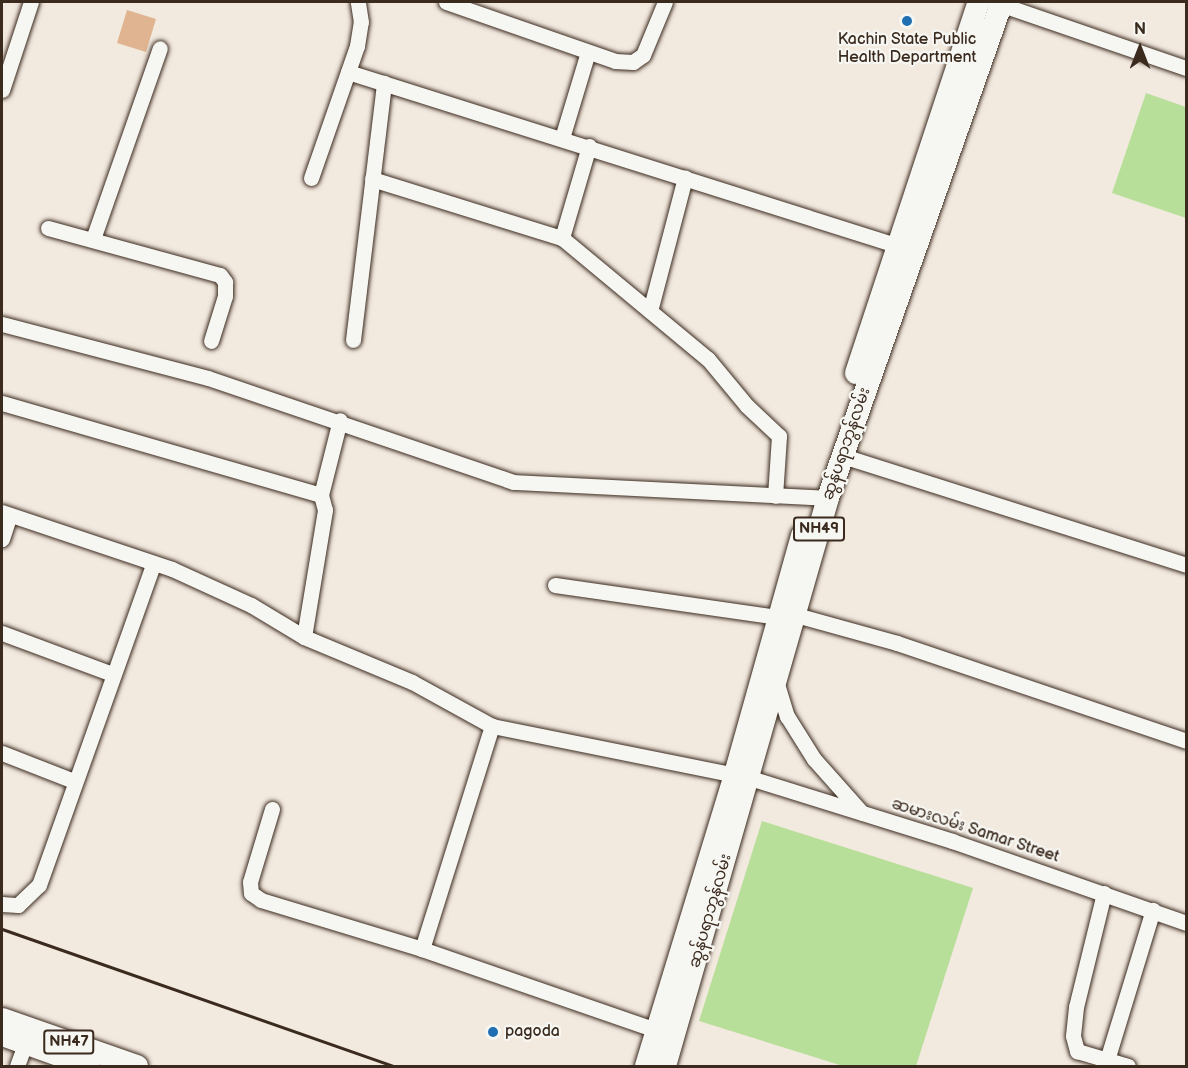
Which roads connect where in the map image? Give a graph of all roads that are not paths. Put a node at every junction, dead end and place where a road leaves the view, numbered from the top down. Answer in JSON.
{"nodes":[{"id":1,"x":31,"y":2,"type":"edge"},
{"id":2,"x":357,"y":2,"type":"edge"},
{"id":3,"x":446,"y":2,"type":"edge"},
{"id":4,"x":665,"y":2,"type":"edge"},
{"id":5,"x":994,"y":2,"type":"edge"},
{"id":6,"x":160,"y":48,"type":"dead end"},
{"id":7,"x":588,"y":52,"type":"junction"},
{"id":8,"x":1186,"y":68,"type":"edge"},
{"id":9,"x":348,"y":72,"type":"junction"},
{"id":10,"x":5,"y":73,"type":"edge"},
{"id":11,"x":384,"y":83,"type":"junction"},
{"id":12,"x":2,"y":90,"type":"edge"},
{"id":13,"x":562,"y":138,"type":"junction"},
{"id":14,"x":589,"y":146,"type":"junction"},
{"id":15,"x":311,"y":178,"type":"dead end"},
{"id":16,"x":685,"y":178,"type":"junction"},
{"id":17,"x":372,"y":179,"type":"junction"},
{"id":18,"x":48,"y":228,"type":"dead end"},
{"id":19,"x":562,"y":238,"type":"junction"},
{"id":20,"x":93,"y":239,"type":"junction"},
{"id":21,"x":899,"y":246,"type":"junction"},
{"id":22,"x":650,"y":311,"type":"junction"},
{"id":23,"x":2,"y":324,"type":"edge"},
{"id":24,"x":352,"y":340,"type":"dead end"},
{"id":25,"x":211,"y":341,"type":"dead end"},
{"id":26,"x":2,"y":403,"type":"edge"},
{"id":27,"x":340,"y":420,"type":"junction"},
{"id":28,"x":843,"y":456,"type":"junction"},
{"id":29,"x":321,"y":495,"type":"junction"},
{"id":30,"x":775,"y":496,"type":"junction"},
{"id":31,"x":820,"y":498,"type":"junction"},
{"id":32,"x":6,"y":514,"type":"edge"},
{"id":33,"x":2,"y":539,"type":"edge"},
{"id":34,"x":153,"y":564,"type":"junction"},
{"id":35,"x":1186,"y":565,"type":"edge"},
{"id":36,"x":555,"y":585,"type":"dead end"},
{"id":37,"x":787,"y":616,"type":"junction"},
{"id":38,"x":2,"y":633,"type":"edge"},
{"id":39,"x":304,"y":637,"type":"junction"},
{"id":40,"x":112,"y":674,"type":"junction"},
{"id":41,"x":777,"y":684,"type":"junction"},
{"id":42,"x":492,"y":726,"type":"junction"},
{"id":43,"x":1186,"y":741,"type":"edge"},
{"id":44,"x":2,"y":753,"type":"edge"},
{"id":45,"x":742,"y":776,"type":"junction"},
{"id":46,"x":74,"y":781,"type":"junction"},
{"id":47,"x":272,"y":809,"type":"dead end"},
{"id":48,"x":862,"y":813,"type":"junction"},
{"id":49,"x":1104,"y":893,"type":"junction"},
{"id":50,"x":2,"y":904,"type":"edge"},
{"id":51,"x":1153,"y":910,"type":"junction"},
{"id":52,"x":1186,"y":923,"type":"edge"},
{"id":53,"x":422,"y":949,"type":"junction"},
{"id":54,"x":2,"y":1018,"type":"edge"},
{"id":55,"x":656,"y":1030,"type":"junction"},
{"id":56,"x":2,"y":1035,"type":"edge"},
{"id":57,"x":27,"y":1036,"type":"junction"},
{"id":58,"x":1107,"y":1060,"type":"junction"},
{"id":59,"x":17,"y":1066,"type":"edge"},
{"id":60,"x":88,"y":1066,"type":"edge"},
{"id":61,"x":135,"y":1066,"type":"edge"},
{"id":62,"x":645,"y":1066,"type":"edge"},
{"id":63,"x":665,"y":1066,"type":"edge"},
{"id":64,"x":1128,"y":1066,"type":"edge"}],
"edges":[{"from":1,"to":10,"type":"street"},
{"from":2,"to":9,"type":"street"},
{"from":3,"to":7,"type":"street"},
{"from":4,"to":7,"type":"street"},
{"from":5,"to":8,"type":"street"},
{"from":5,"to":21,"type":"highway","name":"ဆွန်ပရာဘွန်လမ်း","number":"NH49"},
{"from":5,"to":28,"type":"highway","name":"ဆွန်ပရာဘွန်လမ်း","number":"NH49"},
{"from":6,"to":20,"type":"street"},
{"from":7,"to":13,"type":"street"},
{"from":9,"to":11,"type":"street"},
{"from":9,"to":15,"type":"street"},
{"from":10,"to":12,"type":"street"},
{"from":11,"to":13,"type":"street"},
{"from":11,"to":17,"type":"street"},
{"from":13,"to":14,"type":"street"},
{"from":14,"to":16,"type":"street"},
{"from":14,"to":19,"type":"street"},
{"from":16,"to":21,"type":"street"},
{"from":16,"to":22,"type":"street"},
{"from":17,"to":19,"type":"street"},
{"from":17,"to":24,"type":"street"},
{"from":18,"to":20,"type":"street"},
{"from":19,"to":22,"type":"street"},
{"from":20,"to":25,"type":"street"},
{"from":21,"to":31,"type":"highway","name":"ဆွန်ပရာဘွန်လမ်း","number":"NH49"},
{"from":22,"to":30,"type":"street"},
{"from":23,"to":27,"type":"street"},
{"from":26,"to":29,"type":"street"},
{"from":27,"to":29,"type":"street"},
{"from":27,"to":30,"type":"street"},
{"from":28,"to":31,"type":"highway","name":"ဆွန်ပရာဘွန်လမ်း","number":"NH49"},
{"from":28,"to":35,"type":"street"},
{"from":29,"to":39,"type":"street"},
{"from":30,"to":31,"type":"street"},
{"from":31,"to":37,"type":"highway","name":"ဆွန်ပရာဘွန်လမ်း","number":"NH49"},
{"from":32,"to":33,"type":"street"},
{"from":32,"to":34,"type":"street","name":"ဆမားလမ်း Samar Street"},
{"from":34,"to":39,"type":"street","name":"ဆမားလမ်း Samar Street"},
{"from":34,"to":40,"type":"street"},
{"from":36,"to":37,"type":"street"},
{"from":37,"to":41,"type":"highway","name":"ဆွန်ပရာဘွန်လမ်း","number":"NH49"},
{"from":37,"to":43,"type":"street"},
{"from":37,"to":45,"type":"highway","name":"ဆွန်ပရာဘွန်လမ်း","number":"NH49"},
{"from":38,"to":40,"type":"street"},
{"from":39,"to":42,"type":"street","name":"ဆမားလမ်း Samar Street"},
{"from":40,"to":46,"type":"street"},
{"from":41,"to":45,"type":"highway","name":"ဆွန်ပရာဘွန်လမ်း","number":"NH49"},
{"from":41,"to":48,"type":"street"},
{"from":42,"to":45,"type":"street","name":"ဆမားလမ်း Samar Street"},
{"from":42,"to":53,"type":"street"},
{"from":44,"to":46,"type":"street"},
{"from":45,"to":48,"type":"street","name":"ဆမားလမ်း Samar Street"},
{"from":45,"to":55,"type":"highway","name":"ဆွန်ပရာဘွန်လမ်း","number":"NH49"},
{"from":45,"to":63,"type":"highway","name":"ဆွန်ပရာဘွန်လမ်း","number":"NH49"},
{"from":46,"to":50,"type":"street"},
{"from":47,"to":53,"type":"street"},
{"from":48,"to":49,"type":"street","name":"ဆမားလမ်း Samar Street"},
{"from":49,"to":51,"type":"street","name":"ဆမားလမ်း Samar Street"},
{"from":49,"to":58,"type":"street"},
{"from":51,"to":52,"type":"street","name":"ဆမားလမ်း Samar Street"},
{"from":51,"to":58,"type":"street"},
{"from":53,"to":55,"type":"street"},
{"from":54,"to":57,"type":"highway","number":"NH47"},
{"from":55,"to":62,"type":"highway","name":"ဆွန်ပရာဘွန်လမ်း","number":"NH49"},
{"from":56,"to":57,"type":"highway","number":"NH47"},
{"from":57,"to":59,"type":"street"},
{"from":57,"to":60,"type":"highway","number":"NH47"},
{"from":57,"to":61,"type":"highway","number":"NH47"},
{"from":58,"to":64,"type":"street"}]}
